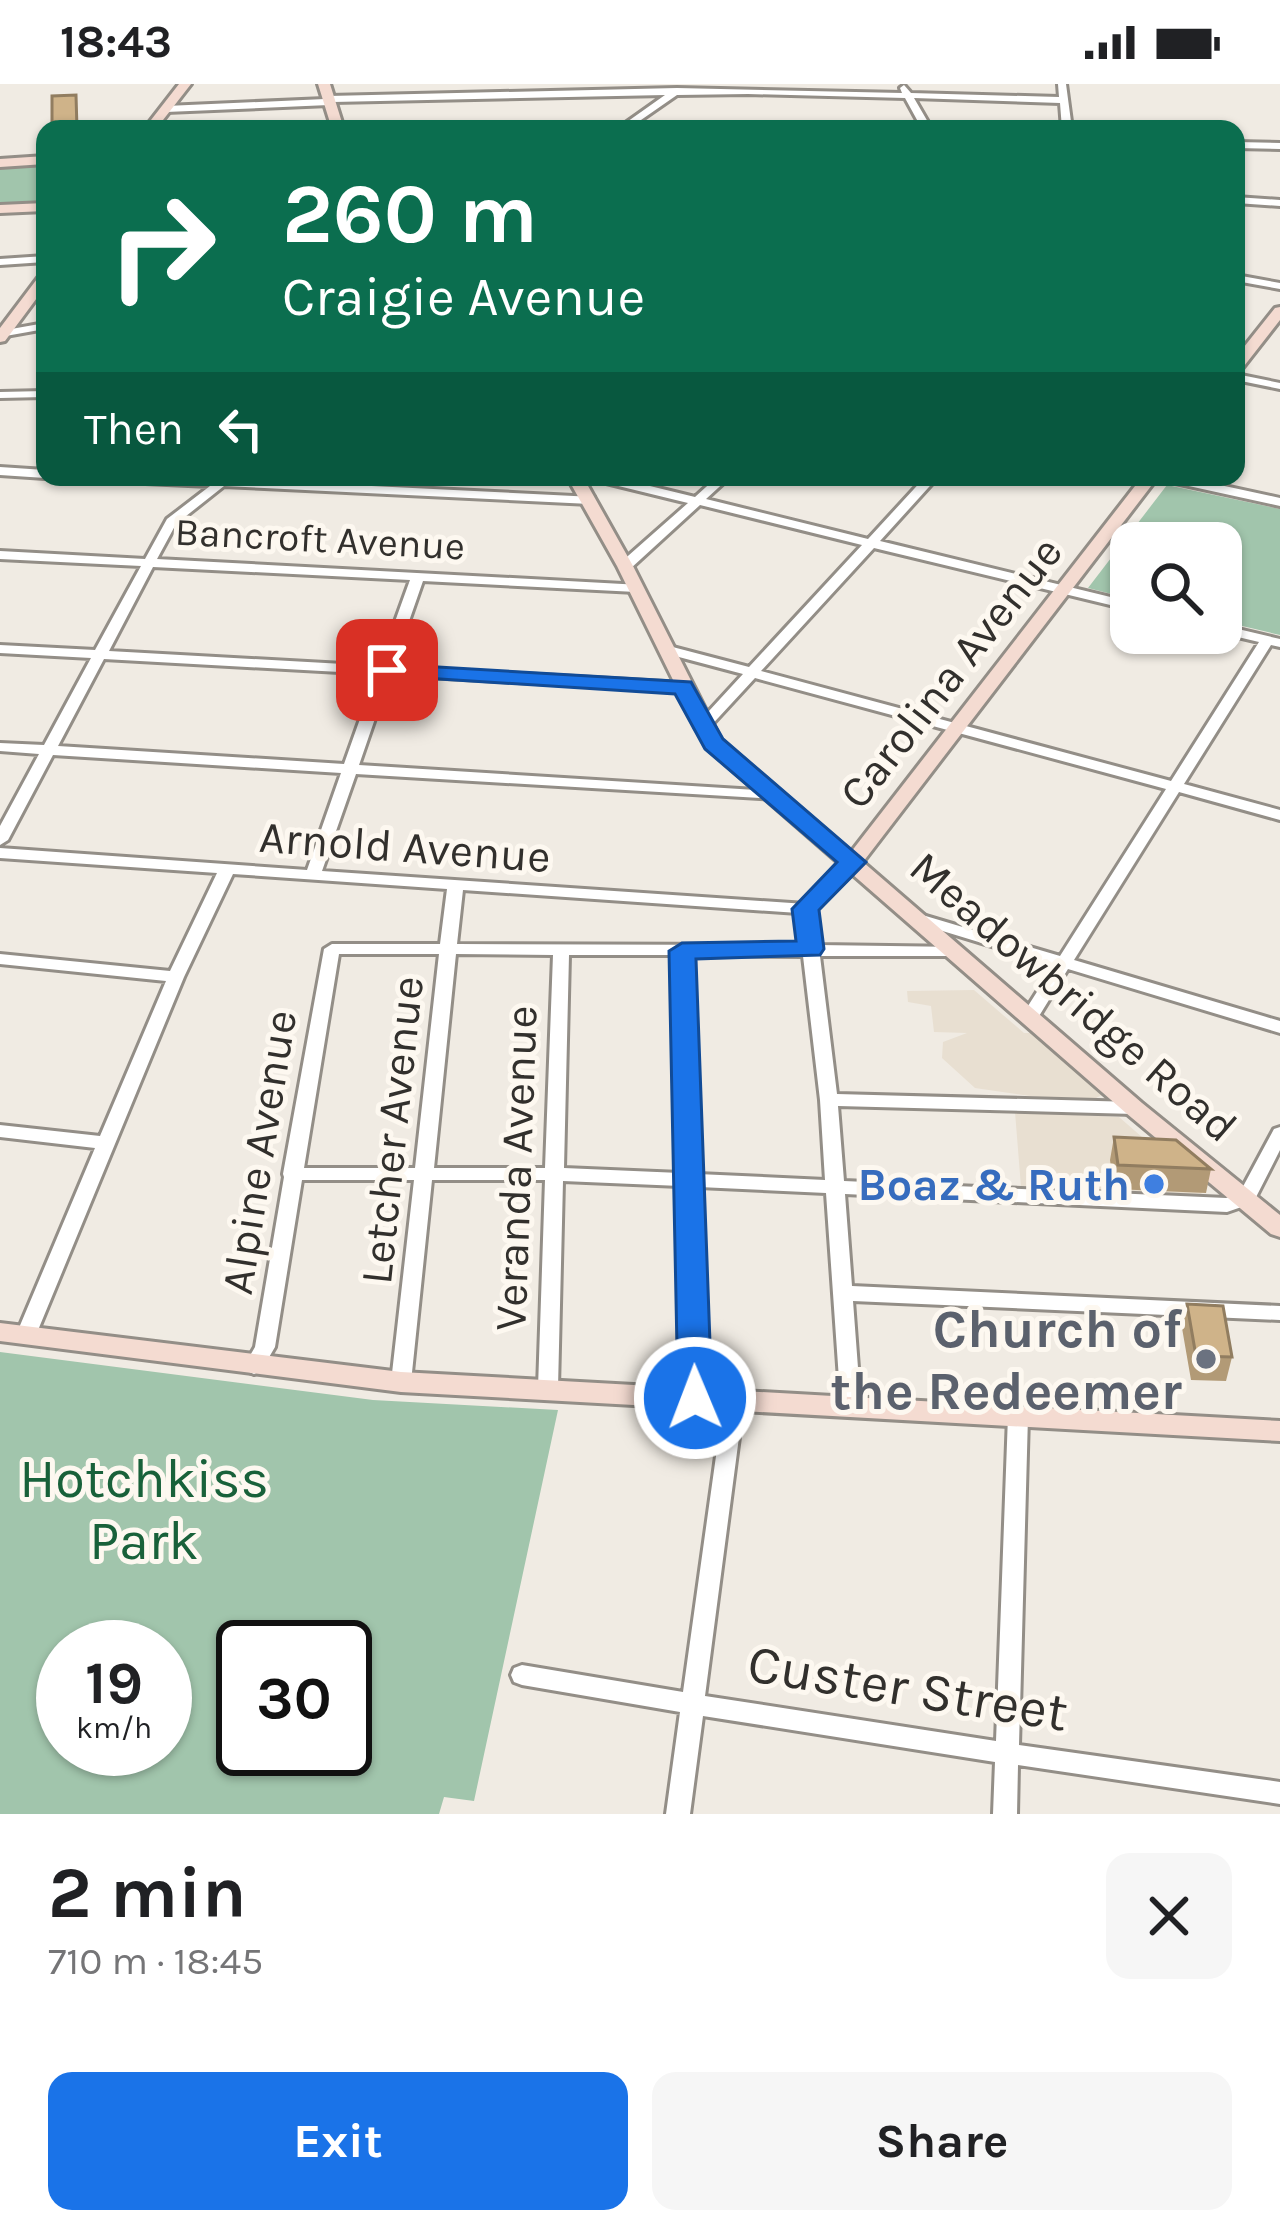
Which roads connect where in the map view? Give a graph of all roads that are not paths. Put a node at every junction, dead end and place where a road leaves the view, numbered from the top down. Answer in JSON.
{"nodes":[{"id":1,"x":184,"y":84,"type":"edge"},
{"id":2,"x":324,"y":84,"type":"edge"},
{"id":3,"x":655,"y":84,"type":"edge"},
{"id":4,"x":694,"y":84,"type":"edge"},
{"id":5,"x":902,"y":84,"type":"edge"},
{"id":6,"x":1062,"y":84,"type":"edge"},
{"id":7,"x":675,"y":92,"type":"junction"},
{"id":8,"x":909,"y":95,"type":"junction"},
{"id":9,"x":329,"y":100,"type":"junction"},
{"id":10,"x":1063,"y":100,"type":"junction"},
{"id":11,"x":166,"y":109,"type":"junction"},
{"id":12,"x":158,"y":120,"type":"edge"},
{"id":13,"x":335,"y":120,"type":"edge"},
{"id":14,"x":635,"y":120,"type":"edge"},
{"id":15,"x":922,"y":120,"type":"edge"},
{"id":16,"x":1066,"y":120,"type":"edge"},
{"id":17,"x":1245,"y":145,"type":"edge"},
{"id":18,"x":1280,"y":146,"type":"edge"},
{"id":19,"x":36,"y":161,"type":"edge"},
{"id":20,"x":0,"y":163,"type":"edge"},
{"id":21,"x":1245,"y":201,"type":"edge"},
{"id":22,"x":1280,"y":203,"type":"edge"},
{"id":23,"x":36,"y":207,"type":"edge"},
{"id":24,"x":0,"y":209,"type":"edge"},
{"id":25,"x":36,"y":260,"type":"edge"},
{"id":26,"x":0,"y":262,"type":"edge"},
{"id":27,"x":1245,"y":280,"type":"edge"},
{"id":28,"x":1280,"y":286,"type":"edge"},
{"id":29,"x":36,"y":289,"type":"edge"},
{"id":30,"x":1280,"y":311,"type":"edge"},
{"id":31,"x":8,"y":324,"type":"edge"},
{"id":32,"x":1245,"y":356,"type":"edge"},
{"id":33,"x":1245,"y":379,"type":"edge"},
{"id":34,"x":0,"y":386,"type":"edge"},
{"id":35,"x":1280,"y":386,"type":"edge"},
{"id":36,"x":16,"y":393,"type":"junction"},
{"id":37,"x":36,"y":394,"type":"edge"},
{"id":38,"x":0,"y":395,"type":"edge"},
{"id":39,"x":0,"y":471,"type":"edge"},
{"id":40,"x":36,"y":473,"type":"edge"},
{"id":41,"x":218,"y":486,"type":"edge"},
{"id":42,"x":321,"y":486,"type":"edge"},
{"id":43,"x":581,"y":486,"type":"edge"},
{"id":44,"x":634,"y":486,"type":"edge"},
{"id":45,"x":714,"y":486,"type":"edge"},
{"id":46,"x":924,"y":486,"type":"edge"},
{"id":47,"x":1143,"y":486,"type":"edge"},
{"id":48,"x":1207,"y":486,"type":"edge"},
{"id":49,"x":590,"y":500,"type":"junction"},
{"id":50,"x":697,"y":502,"type":"junction"},
{"id":51,"x":1280,"y":502,"type":"edge"},
{"id":52,"x":871,"y":543,"type":"junction"},
{"id":53,"x":0,"y":555,"type":"edge"},
{"id":54,"x":148,"y":563,"type":"junction"},
{"id":55,"x":625,"y":566,"type":"junction"},
{"id":56,"x":418,"y":576,"type":"junction"},
{"id":57,"x":636,"y":587,"type":"junction"},
{"id":58,"x":1063,"y":590,"type":"junction"},
{"id":59,"x":1110,"y":601,"type":"edge"},
{"id":60,"x":1242,"y":633,"type":"edge"},
{"id":61,"x":1274,"y":641,"type":"edge"},
{"id":62,"x":0,"y":649,"type":"edge"},
{"id":63,"x":665,"y":649,"type":"junction"},
{"id":64,"x":98,"y":655,"type":"junction"},
{"id":65,"x":387,"y":670,"type":"junction"},
{"id":66,"x":752,"y":672,"type":"junction"},
{"id":67,"x":683,"y":687,"type":"junction"},
{"id":68,"x":958,"y":727,"type":"junction"},
{"id":69,"x":702,"y":728,"type":"junction"},
{"id":70,"x":0,"y":747,"type":"edge"},
{"id":71,"x":52,"y":750,"type":"junction"},
{"id":72,"x":350,"y":771,"type":"junction"},
{"id":73,"x":1176,"y":787,"type":"junction"},
{"id":74,"x":771,"y":796,"type":"junction"},
{"id":75,"x":1280,"y":814,"type":"edge"},
{"id":76,"x":0,"y":840,"type":"edge"},
{"id":77,"x":0,"y":853,"type":"edge"},
{"id":78,"x":853,"y":862,"type":"junction"},
{"id":79,"x":227,"y":869,"type":"junction"},
{"id":80,"x":313,"y":874,"type":"junction"},
{"id":81,"x":454,"y":886,"type":"junction"},
{"id":82,"x":806,"y":909,"type":"junction"},
{"id":83,"x":919,"y":919,"type":"junction"},
{"id":84,"x":450,"y":949,"type":"junction"},
{"id":85,"x":810,"y":949,"type":"junction"},
{"id":86,"x":561,"y":951,"type":"junction"},
{"id":87,"x":682,"y":951,"type":"junction"},
{"id":88,"x":954,"y":951,"type":"junction"},
{"id":89,"x":0,"y":959,"type":"edge"},
{"id":90,"x":1067,"y":964,"type":"junction"},
{"id":91,"x":176,"y":977,"type":"junction"},
{"id":92,"x":1030,"y":1017,"type":"junction"},
{"id":93,"x":1280,"y":1028,"type":"edge"},
{"id":94,"x":830,"y":1100,"type":"junction"},
{"id":95,"x":1134,"y":1108,"type":"junction"},
{"id":96,"x":0,"y":1131,"type":"edge"},
{"id":97,"x":1280,"y":1133,"type":"edge"},
{"id":98,"x":104,"y":1143,"type":"junction"},
{"id":99,"x":292,"y":1174,"type":"junction"},
{"id":100,"x":427,"y":1174,"type":"junction"},
{"id":101,"x":554,"y":1174,"type":"junction"},
{"id":102,"x":691,"y":1182,"type":"junction"},
{"id":103,"x":835,"y":1188,"type":"junction"},
{"id":104,"x":1246,"y":1198,"type":"junction"},
{"id":105,"x":1280,"y":1228,"type":"edge"},
{"id":106,"x":845,"y":1293,"type":"junction"},
{"id":107,"x":1280,"y":1313,"type":"edge"},
{"id":108,"x":13,"y":1334,"type":"edge"},
{"id":109,"x":254,"y":1366,"type":"junction"},
{"id":110,"x":401,"y":1382,"type":"junction"},
{"id":111,"x":548,"y":1388,"type":"junction"},
{"id":112,"x":695,"y":1398,"type":"junction"},
{"id":113,"x":734,"y":1399,"type":"junction"},
{"id":114,"x":851,"y":1408,"type":"junction"},
{"id":115,"x":1018,"y":1416,"type":"junction"},
{"id":116,"x":1280,"y":1431,"type":"edge"},
{"id":117,"x":522,"y":1675,"type":"dead end"},
{"id":118,"x":695,"y":1701,"type":"junction"},
{"id":119,"x":1007,"y":1752,"type":"junction"},
{"id":120,"x":1280,"y":1793,"type":"edge"},
{"id":121,"x":678,"y":1814,"type":"edge"},
{"id":122,"x":1005,"y":1814,"type":"edge"}],
"edges":[{"from":1,"to":11,"type":"main road"},
{"from":2,"to":9,"type":"main road"},
{"from":3,"to":7,"type":"street"},
{"from":4,"to":7,"type":"street"},
{"from":5,"to":8,"type":"street"},
{"from":6,"to":10,"type":"street"},
{"from":7,"to":8,"type":"street"},
{"from":7,"to":9,"type":"street"},
{"from":7,"to":14,"type":"street"},
{"from":8,"to":10,"type":"street"},
{"from":8,"to":15,"type":"street"},
{"from":9,"to":11,"type":"street"},
{"from":9,"to":13,"type":"main road"},
{"from":10,"to":16,"type":"street"},
{"from":11,"to":12,"type":"main road"},
{"from":17,"to":18,"type":"street"},
{"from":19,"to":20,"type":"main road"},
{"from":21,"to":22,"type":"street"},
{"from":23,"to":24,"type":"main road"},
{"from":25,"to":26,"type":"street"},
{"from":27,"to":28,"type":"street"},
{"from":29,"to":31,"type":"main road"},
{"from":30,"to":32,"type":"main road"},
{"from":33,"to":35,"type":"street"},
{"from":34,"to":36,"type":"street"},
{"from":36,"to":37,"type":"street"},
{"from":36,"to":38,"type":"street"},
{"from":39,"to":40,"type":"street"},
{"from":41,"to":54,"type":"street"},
{"from":42,"to":49,"type":"street"},
{"from":43,"to":49,"type":"main road","name":"Meadowbridge Road"},
{"from":44,"to":50,"type":"street"},
{"from":45,"to":50,"type":"street"},
{"from":46,"to":52,"type":"street"},
{"from":47,"to":58,"type":"main road","name":"Carolina Avenue"},
{"from":48,"to":51,"type":"street"},
{"from":49,"to":55,"type":"main road","name":"Meadowbridge Road"},
{"from":50,"to":52,"type":"street"},
{"from":50,"to":55,"type":"street"},
{"from":52,"to":58,"type":"street"},
{"from":52,"to":66,"type":"street"},
{"from":53,"to":54,"type":"street","name":"Bancroft Avenue"},
{"from":54,"to":56,"type":"street","name":"Bancroft Avenue"},
{"from":54,"to":64,"type":"street"},
{"from":55,"to":57,"type":"main road","name":"Meadowbridge Road"},
{"from":56,"to":57,"type":"street","name":"Bancroft Avenue"},
{"from":56,"to":65,"type":"street"},
{"from":57,"to":63,"type":"main road","name":"Meadowbridge Road"},
{"from":58,"to":59,"type":"street"},
{"from":58,"to":68,"type":"main road","name":"Carolina Avenue"},
{"from":60,"to":61,"type":"street"},
{"from":61,"to":73,"type":"street"},
{"from":62,"to":64,"type":"street"},
{"from":63,"to":66,"type":"street"},
{"from":63,"to":67,"type":"main road","name":"Meadowbridge Road"},
{"from":64,"to":65,"type":"street"},
{"from":64,"to":71,"type":"street"},
{"from":65,"to":67,"type":"street"},
{"from":65,"to":72,"type":"street"},
{"from":66,"to":68,"type":"street"},
{"from":66,"to":69,"type":"street"},
{"from":67,"to":69,"type":"main road","name":"Meadowbridge Road"},
{"from":68,"to":73,"type":"street"},
{"from":68,"to":78,"type":"main road","name":"Carolina Avenue"},
{"from":69,"to":74,"type":"main road","name":"Meadowbridge Road"},
{"from":70,"to":71,"type":"street"},
{"from":71,"to":72,"type":"street"},
{"from":71,"to":76,"type":"street"},
{"from":72,"to":74,"type":"street"},
{"from":72,"to":80,"type":"street"},
{"from":73,"to":75,"type":"street"},
{"from":73,"to":90,"type":"street"},
{"from":74,"to":78,"type":"main road","name":"Meadowbridge Road"},
{"from":77,"to":79,"type":"street","name":"Arnold Avenue"},
{"from":78,"to":82,"type":"main road","name":"Carolina Avenue"},
{"from":78,"to":83,"type":"main road","name":"Meadowbridge Road"},
{"from":79,"to":80,"type":"street","name":"Arnold Avenue"},
{"from":79,"to":91,"type":"street"},
{"from":80,"to":81,"type":"street","name":"Arnold Avenue"},
{"from":81,"to":82,"type":"street","name":"Arnold Avenue"},
{"from":81,"to":84,"type":"street","name":"Letcher Avenue"},
{"from":82,"to":85,"type":"street"},
{"from":83,"to":88,"type":"main road","name":"Meadowbridge Road"},
{"from":83,"to":90,"type":"street"},
{"from":84,"to":86,"type":"street"},
{"from":84,"to":99,"type":"street","name":"Alpine Avenue"},
{"from":84,"to":100,"type":"street","name":"Letcher Avenue"},
{"from":85,"to":87,"type":"street"},
{"from":85,"to":88,"type":"street"},
{"from":85,"to":94,"type":"street"},
{"from":86,"to":87,"type":"street"},
{"from":86,"to":101,"type":"street","name":"Veranda Avenue"},
{"from":87,"to":102,"type":"street"},
{"from":88,"to":92,"type":"main road","name":"Meadowbridge Road"},
{"from":89,"to":91,"type":"street"},
{"from":90,"to":92,"type":"street"},
{"from":90,"to":93,"type":"street"},
{"from":91,"to":98,"type":"street"},
{"from":92,"to":95,"type":"main road","name":"Meadowbridge Road"},
{"from":94,"to":95,"type":"street"},
{"from":94,"to":103,"type":"street"},
{"from":95,"to":104,"type":"main road","name":"Meadowbridge Road"},
{"from":96,"to":98,"type":"street"},
{"from":97,"to":104,"type":"street"},
{"from":98,"to":108,"type":"street"},
{"from":99,"to":100,"type":"street"},
{"from":99,"to":109,"type":"street","name":"Alpine Avenue"},
{"from":100,"to":101,"type":"street"},
{"from":100,"to":110,"type":"street","name":"Letcher Avenue"},
{"from":101,"to":102,"type":"street"},
{"from":101,"to":111,"type":"street","name":"Veranda Avenue"},
{"from":102,"to":103,"type":"street"},
{"from":102,"to":112,"type":"street"},
{"from":103,"to":104,"type":"street"},
{"from":103,"to":106,"type":"street"},
{"from":104,"to":105,"type":"main road","name":"Meadowbridge Road"},
{"from":106,"to":107,"type":"street"},
{"from":106,"to":114,"type":"street"},
{"from":108,"to":109,"type":"main road"},
{"from":109,"to":110,"type":"main road"},
{"from":110,"to":111,"type":"main road"},
{"from":111,"to":112,"type":"main road"},
{"from":112,"to":113,"type":"main road"},
{"from":113,"to":114,"type":"main road"},
{"from":113,"to":118,"type":"street"},
{"from":114,"to":115,"type":"main road"},
{"from":115,"to":116,"type":"main road"},
{"from":115,"to":119,"type":"street"},
{"from":117,"to":118,"type":"street","name":"Custer Street"},
{"from":118,"to":119,"type":"street","name":"Custer Street"},
{"from":118,"to":121,"type":"street"},
{"from":119,"to":120,"type":"street","name":"Custer Street"},
{"from":119,"to":122,"type":"street"}]}
